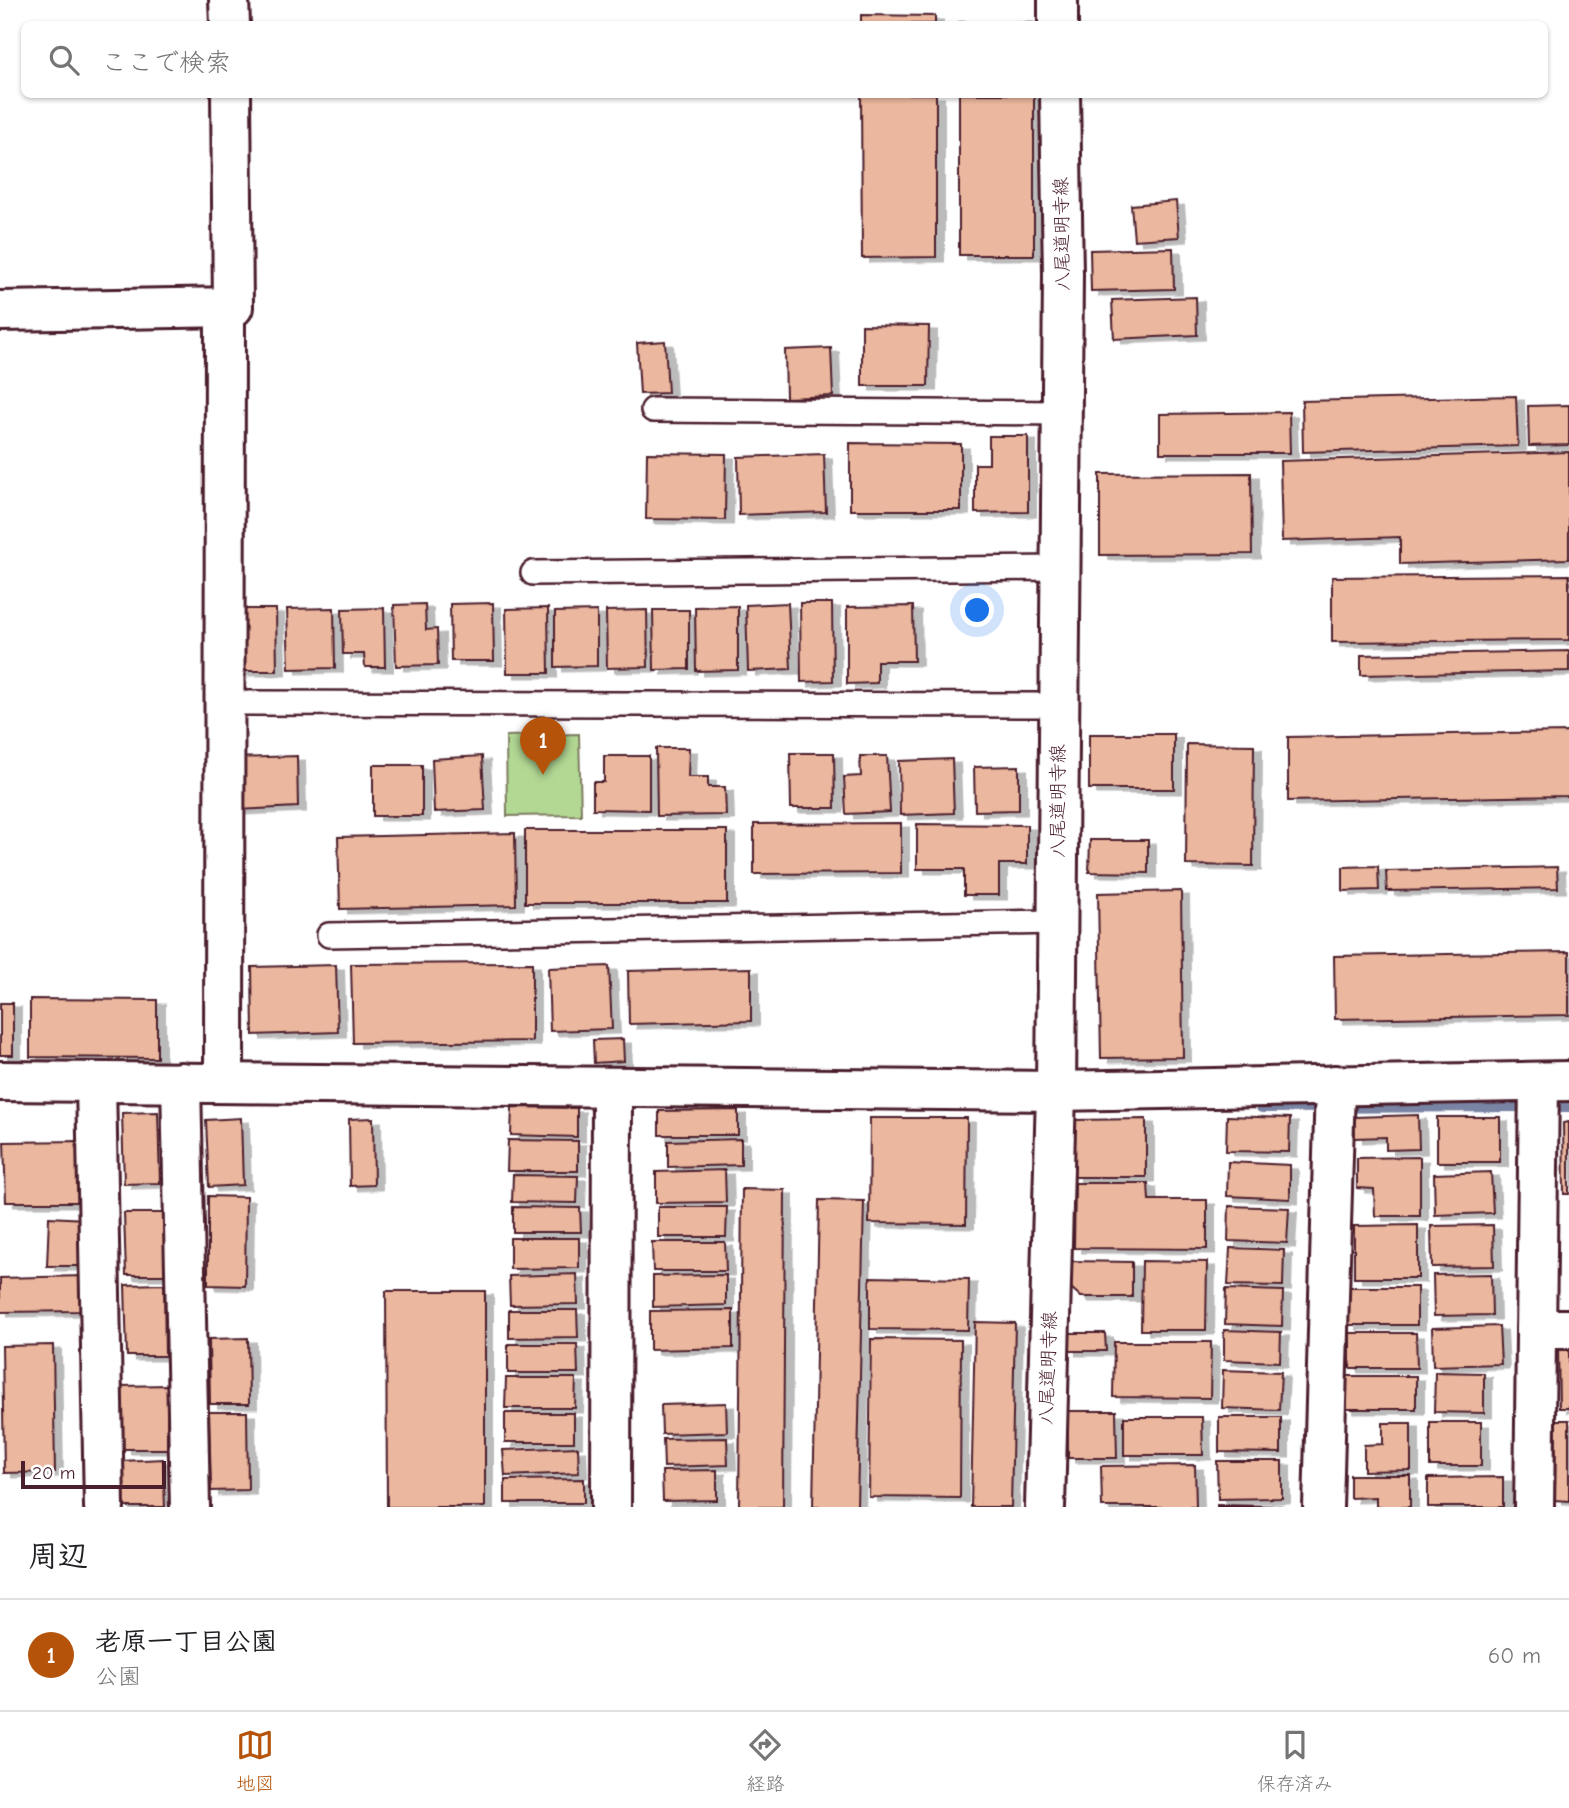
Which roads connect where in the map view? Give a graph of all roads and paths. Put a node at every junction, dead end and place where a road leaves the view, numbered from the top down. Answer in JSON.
{"nodes":[{"id":1,"x":229,"y":0,"type":"edge"},
{"id":2,"x":1058,"y":0,"type":"edge"},
{"id":3,"x":230,"y":21,"type":"edge"},
{"id":4,"x":1058,"y":21,"type":"edge"},
{"id":5,"x":230,"y":98,"type":"edge"},
{"id":6,"x":1060,"y":98,"type":"edge"},
{"id":7,"x":225,"y":307,"type":"junction"},
{"id":8,"x":0,"y":311,"type":"edge"},
{"id":9,"x":653,"y":410,"type":"dead end"},
{"id":10,"x":1061,"y":413,"type":"junction"},
{"id":11,"x":1060,"y":568,"type":"junction"},
{"id":12,"x":533,"y":573,"type":"dead end"},
{"id":13,"x":224,"y":704,"type":"junction"},
{"id":14,"x":1059,"y":705,"type":"junction"},
{"id":15,"x":1058,"y":922,"type":"junction"},
{"id":16,"x":329,"y":935,"type":"dead end"},
{"id":17,"x":0,"y":1081,"type":"edge"},
{"id":18,"x":1554,"y":1081,"type":"edge"},
{"id":19,"x":96,"y":1082,"type":"junction"},
{"id":20,"x":181,"y":1082,"type":"junction"},
{"id":21,"x":223,"y":1083,"type":"junction"},
{"id":22,"x":1335,"y":1085,"type":"junction"},
{"id":23,"x":612,"y":1087,"type":"junction"},
{"id":24,"x":1056,"y":1091,"type":"junction"},
{"id":25,"x":1553,"y":1329,"type":"edge"},
{"id":26,"x":104,"y":1507,"type":"edge"},
{"id":27,"x":190,"y":1507,"type":"edge"},
{"id":28,"x":611,"y":1507,"type":"edge"},
{"id":29,"x":1045,"y":1507,"type":"edge"},
{"id":30,"x":1322,"y":1507,"type":"edge"},
{"id":31,"x":1534,"y":1507,"type":"edge"}],
"edges":[{"from":1,"to":3,"type":"street"},
{"from":2,"to":4,"type":"street"},
{"from":5,"to":7,"type":"street"},
{"from":6,"to":10,"type":"street","name":"八尾道明寺線"},
{"from":7,"to":8,"type":"street"},
{"from":7,"to":13,"type":"street"},
{"from":9,"to":10,"type":"lane"},
{"from":10,"to":11,"type":"street","name":"八尾道明寺線"},
{"from":11,"to":12,"type":"lane"},
{"from":11,"to":14,"type":"street","name":"八尾道明寺線"},
{"from":13,"to":14,"type":"lane"},
{"from":13,"to":21,"type":"street"},
{"from":14,"to":15,"type":"street","name":"八尾道明寺線"},
{"from":15,"to":16,"type":"lane"},
{"from":15,"to":24,"type":"street","name":"八尾道明寺線"},
{"from":17,"to":19,"type":"street"},
{"from":18,"to":22,"type":"street"},
{"from":18,"to":25,"type":"street"},
{"from":19,"to":20,"type":"street"},
{"from":19,"to":26,"type":"street"},
{"from":20,"to":21,"type":"street"},
{"from":20,"to":27,"type":"street"},
{"from":21,"to":23,"type":"street"},
{"from":22,"to":24,"type":"street"},
{"from":22,"to":30,"type":"street"},
{"from":23,"to":24,"type":"street"},
{"from":23,"to":28,"type":"street"},
{"from":24,"to":29,"type":"street","name":"八尾道明寺線"},
{"from":25,"to":31,"type":"street"}]}
